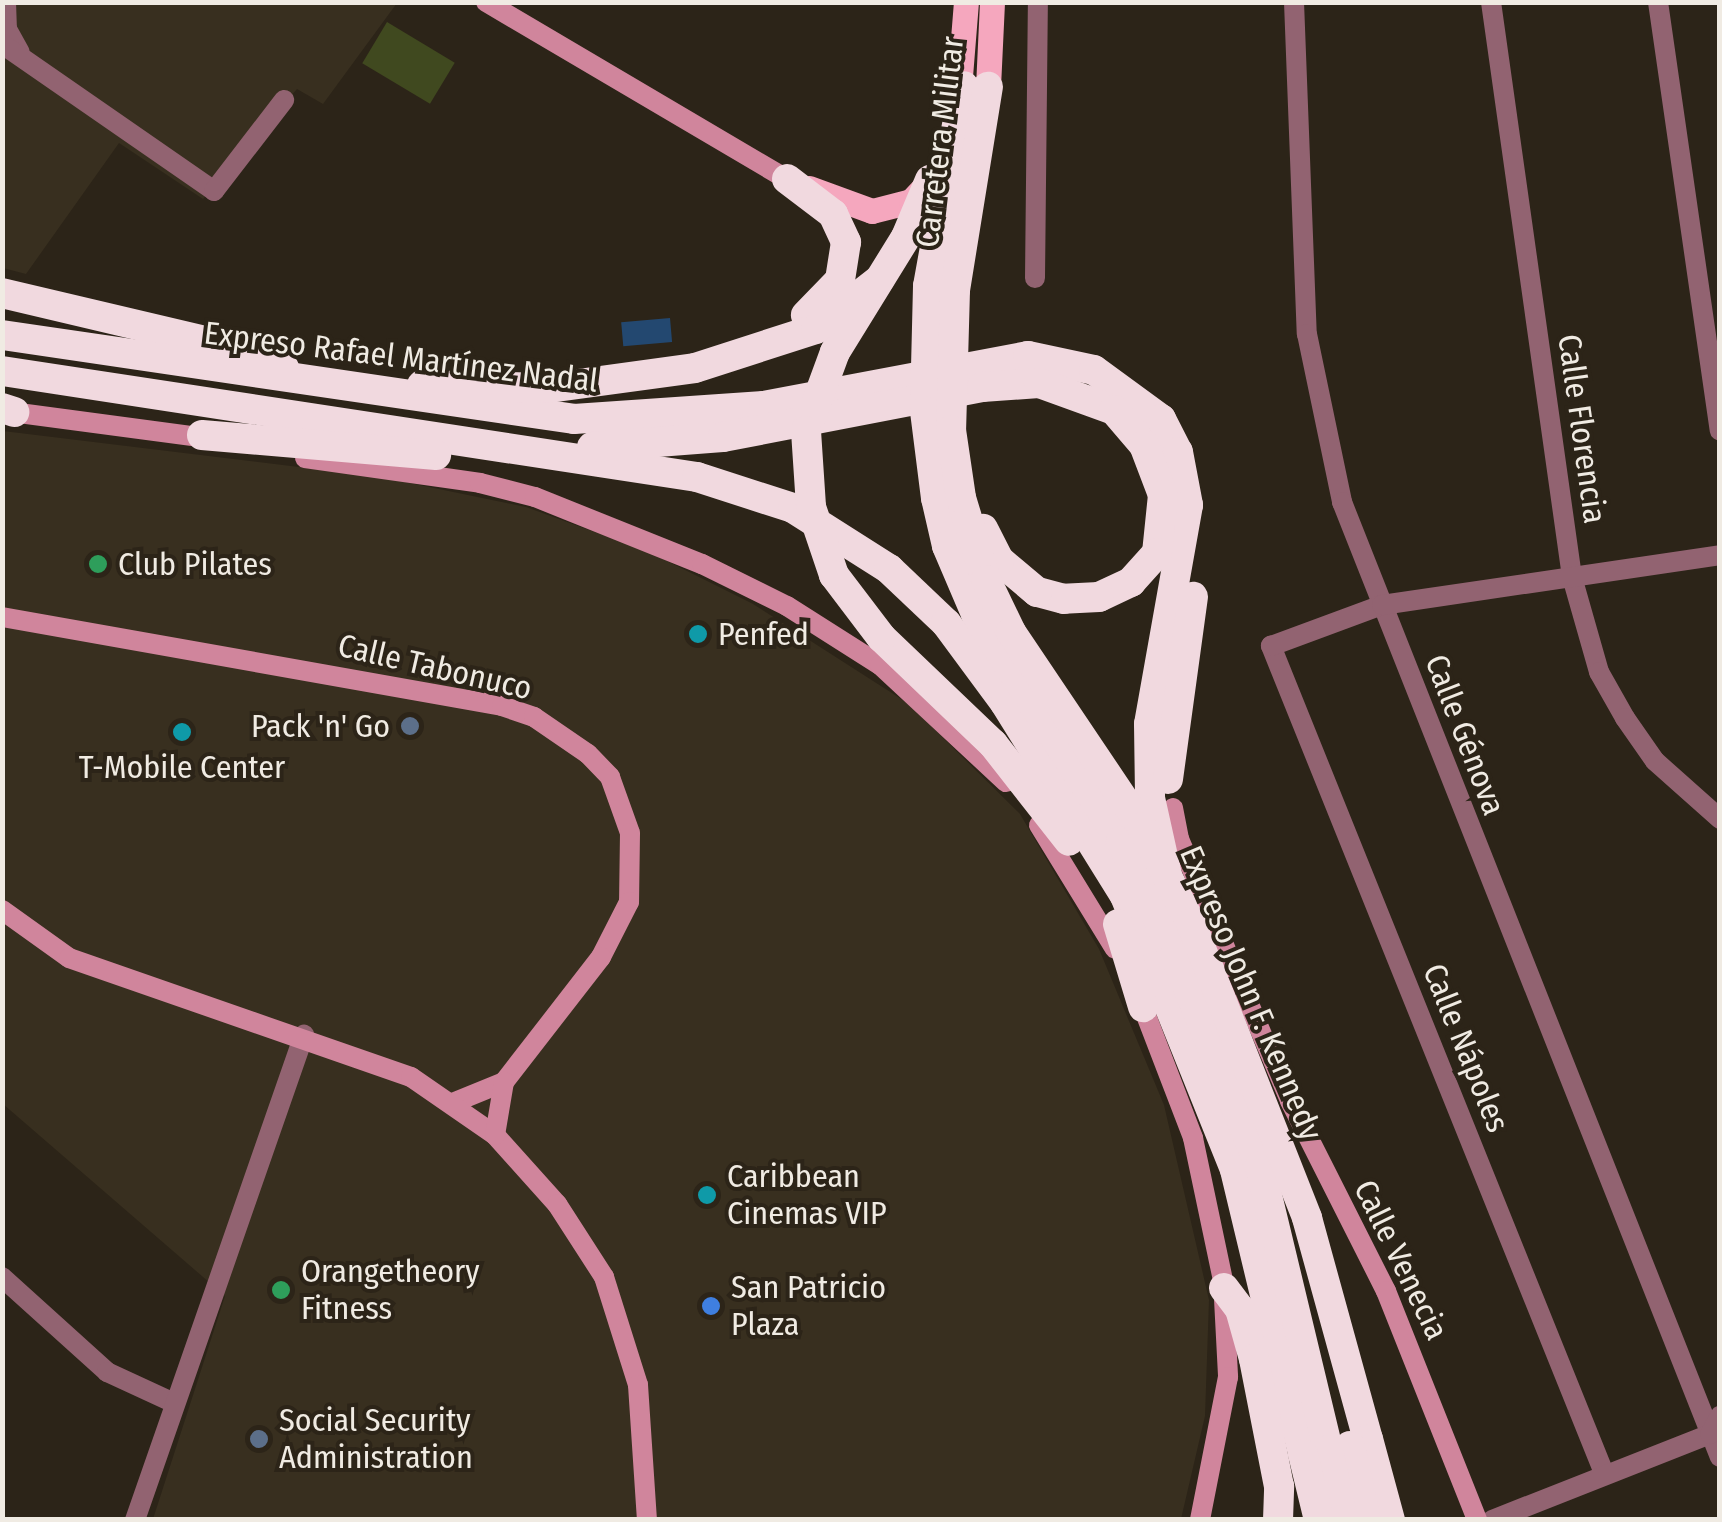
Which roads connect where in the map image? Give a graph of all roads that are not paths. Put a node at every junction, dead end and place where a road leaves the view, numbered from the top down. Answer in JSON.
{"nodes":[{"id":1,"x":6,"y":2,"type":"edge"},
{"id":2,"x":486,"y":2,"type":"edge"},
{"id":3,"x":966,"y":2,"type":"edge"},
{"id":4,"x":992,"y":2,"type":"edge"},
{"id":5,"x":1038,"y":2,"type":"edge"},
{"id":6,"x":1294,"y":2,"type":"edge"},
{"id":7,"x":1491,"y":2,"type":"edge"},
{"id":8,"x":1658,"y":2,"type":"edge"},
{"id":9,"x":11,"y":48,"type":"edge"},
{"id":10,"x":976,"y":86,"type":"junction"},
{"id":11,"x":284,"y":100,"type":"dead end"},
{"id":12,"x":787,"y":179,"type":"junction"},
{"id":13,"x":930,"y":180,"type":"junction"},
{"id":14,"x":1034,"y":278,"type":"dead end"},
{"id":15,"x":878,"y":280,"type":"junction"},
{"id":16,"x":942,"y":288,"type":"joint"},
{"id":17,"x":2,"y":292,"type":"edge"},
{"id":18,"x":2,"y":336,"type":"edge"},
{"id":19,"x":743,"y":355,"type":"junction"},
{"id":20,"x":2,"y":372,"type":"edge"},
{"id":21,"x":967,"y":378,"type":"junction"},
{"id":22,"x":338,"y":388,"type":"junction"},
{"id":23,"x":6,"y":410,"type":"edge"},
{"id":24,"x":1163,"y":423,"type":"junction"},
{"id":25,"x":1720,"y":431,"type":"edge"},
{"id":26,"x":202,"y":434,"type":"junction"},
{"id":27,"x":545,"y":452,"type":"junction"},
{"id":28,"x":662,"y":470,"type":"junction"},
{"id":29,"x":949,"y":498,"type":"junction"},
{"id":30,"x":1720,"y":555,"type":"edge"},
{"id":31,"x":1572,"y":577,"type":"junction"},
{"id":32,"x":1382,"y":605,"type":"junction"},
{"id":33,"x":2,"y":617,"type":"edge"},
{"id":34,"x":1173,"y":808,"type":"joint"},
{"id":35,"x":1720,"y":819,"type":"edge"},
{"id":36,"x":1168,"y":879,"type":"junction"},
{"id":37,"x":2,"y":910,"type":"edge"},
{"id":38,"x":1144,"y":1007,"type":"junction"},
{"id":39,"x":304,"y":1035,"type":"junction"},
{"id":40,"x":504,"y":1082,"type":"junction"},
{"id":41,"x":454,"y":1102,"type":"junction"},
{"id":42,"x":494,"y":1135,"type":"junction"},
{"id":43,"x":2,"y":1278,"type":"edge"},
{"id":44,"x":1224,"y":1288,"type":"junction"},
{"id":45,"x":174,"y":1403,"type":"junction"},
{"id":46,"x":1715,"y":1425,"type":"edge"},
{"id":47,"x":1337,"y":1447,"type":"junction"},
{"id":48,"x":1720,"y":1457,"type":"edge"},
{"id":49,"x":1604,"y":1472,"type":"junction"},
{"id":50,"x":135,"y":1520,"type":"edge"},
{"id":51,"x":646,"y":1520,"type":"edge"},
{"id":52,"x":1200,"y":1520,"type":"edge"},
{"id":53,"x":1266,"y":1520,"type":"edge"},
{"id":54,"x":1278,"y":1520,"type":"edge"},
{"id":55,"x":1298,"y":1520,"type":"edge"},
{"id":56,"x":1319,"y":1520,"type":"edge"},
{"id":57,"x":1344,"y":1520,"type":"edge"},
{"id":58,"x":1366,"y":1520,"type":"edge"},
{"id":59,"x":1393,"y":1520,"type":"edge"},
{"id":60,"x":1478,"y":1520,"type":"edge"},
{"id":61,"x":1492,"y":1520,"type":"edge"}],
"edges":[{"from":1,"to":9,"type":"street"},
{"from":2,"to":12,"type":"street"},
{"from":3,"to":10,"type":"main road","name":"Carretera Militar"},
{"from":4,"to":10,"type":"main road","name":"Carretera Militar"},
{"from":5,"to":14,"type":"street"},
{"from":6,"to":32,"type":"street","name":"Calle Génova"},
{"from":7,"to":31,"type":"street","name":"Calle Florencia"},
{"from":8,"to":25,"type":"street"},
{"from":9,"to":11,"type":"street"},
{"from":10,"to":13,"type":"main road"},
{"from":10,"to":16,"type":"highway","name":"Carretera Militar"},
{"from":12,"to":13,"type":"main road"},
{"from":12,"to":19,"type":"highway"},
{"from":13,"to":15,"type":"highway"},
{"from":15,"to":19,"type":"highway"},
{"from":15,"to":38,"type":"highway","bridge":true},
{"from":16,"to":29,"type":"highway","name":"Expreso John F. Kennedy","bridge":true},
{"from":17,"to":22,"type":"highway"},
{"from":18,"to":22,"type":"highway","name":"Expreso Rafael Martínez Nadal"},
{"from":19,"to":22,"type":"highway"},
{"from":20,"to":27,"type":"highway","name":"Expreso Rafael Martínez Nadal"},
{"from":21,"to":22,"type":"highway","name":"Expreso Rafael Martínez Nadal"},
{"from":21,"to":24,"type":"highway"},
{"from":21,"to":27,"type":"highway"},
{"from":21,"to":29,"type":"highway"},
{"from":23,"to":26,"type":"street"},
{"from":24,"to":34,"type":"highway"},
{"from":24,"to":36,"type":"highway"},
{"from":26,"to":28,"type":"highway"},
{"from":26,"to":38,"type":"street"},
{"from":27,"to":28,"type":"highway"},
{"from":28,"to":47,"type":"highway"},
{"from":29,"to":36,"type":"highway","name":"Expreso John F. Kennedy"},
{"from":29,"to":47,"type":"highway","name":"Expreso John F. Kennedy"},
{"from":30,"to":31,"type":"street"},
{"from":31,"to":32,"type":"street"},
{"from":31,"to":35,"type":"street","name":"Calle Florencia"},
{"from":32,"to":46,"type":"street","name":"Calle Génova"},
{"from":32,"to":49,"type":"street","name":"Calle Nápoles"},
{"from":33,"to":40,"type":"street","name":"Calle Tabonuco"},
{"from":34,"to":60,"type":"street","name":"Calle Venecia"},
{"from":36,"to":47,"type":"highway","name":"Expreso John F. Kennedy"},
{"from":37,"to":39,"type":"street"},
{"from":38,"to":44,"type":"street"},
{"from":39,"to":41,"type":"street"},
{"from":39,"to":45,"type":"street"},
{"from":40,"to":41,"type":"street"},
{"from":40,"to":42,"type":"street","name":"Calle Tabonuco"},
{"from":41,"to":42,"type":"street"},
{"from":42,"to":51,"type":"street"},
{"from":43,"to":45,"type":"street"},
{"from":44,"to":52,"type":"street"},
{"from":44,"to":54,"type":"highway","bridge":true},
{"from":45,"to":50,"type":"street"},
{"from":46,"to":48,"type":"street","name":"Calle Génova"},
{"from":46,"to":49,"type":"street"},
{"from":47,"to":55,"type":"highway"},
{"from":47,"to":56,"type":"highway","bridge":true},
{"from":47,"to":57,"type":"highway","name":"Expreso John F. Kennedy","bridge":true},
{"from":47,"to":58,"type":"highway","bridge":true},
{"from":47,"to":59,"type":"highway","name":"Expreso John F. Kennedy","bridge":true},
{"from":49,"to":61,"type":"street"},
{"from":53,"to":59,"type":"highway"}]}
